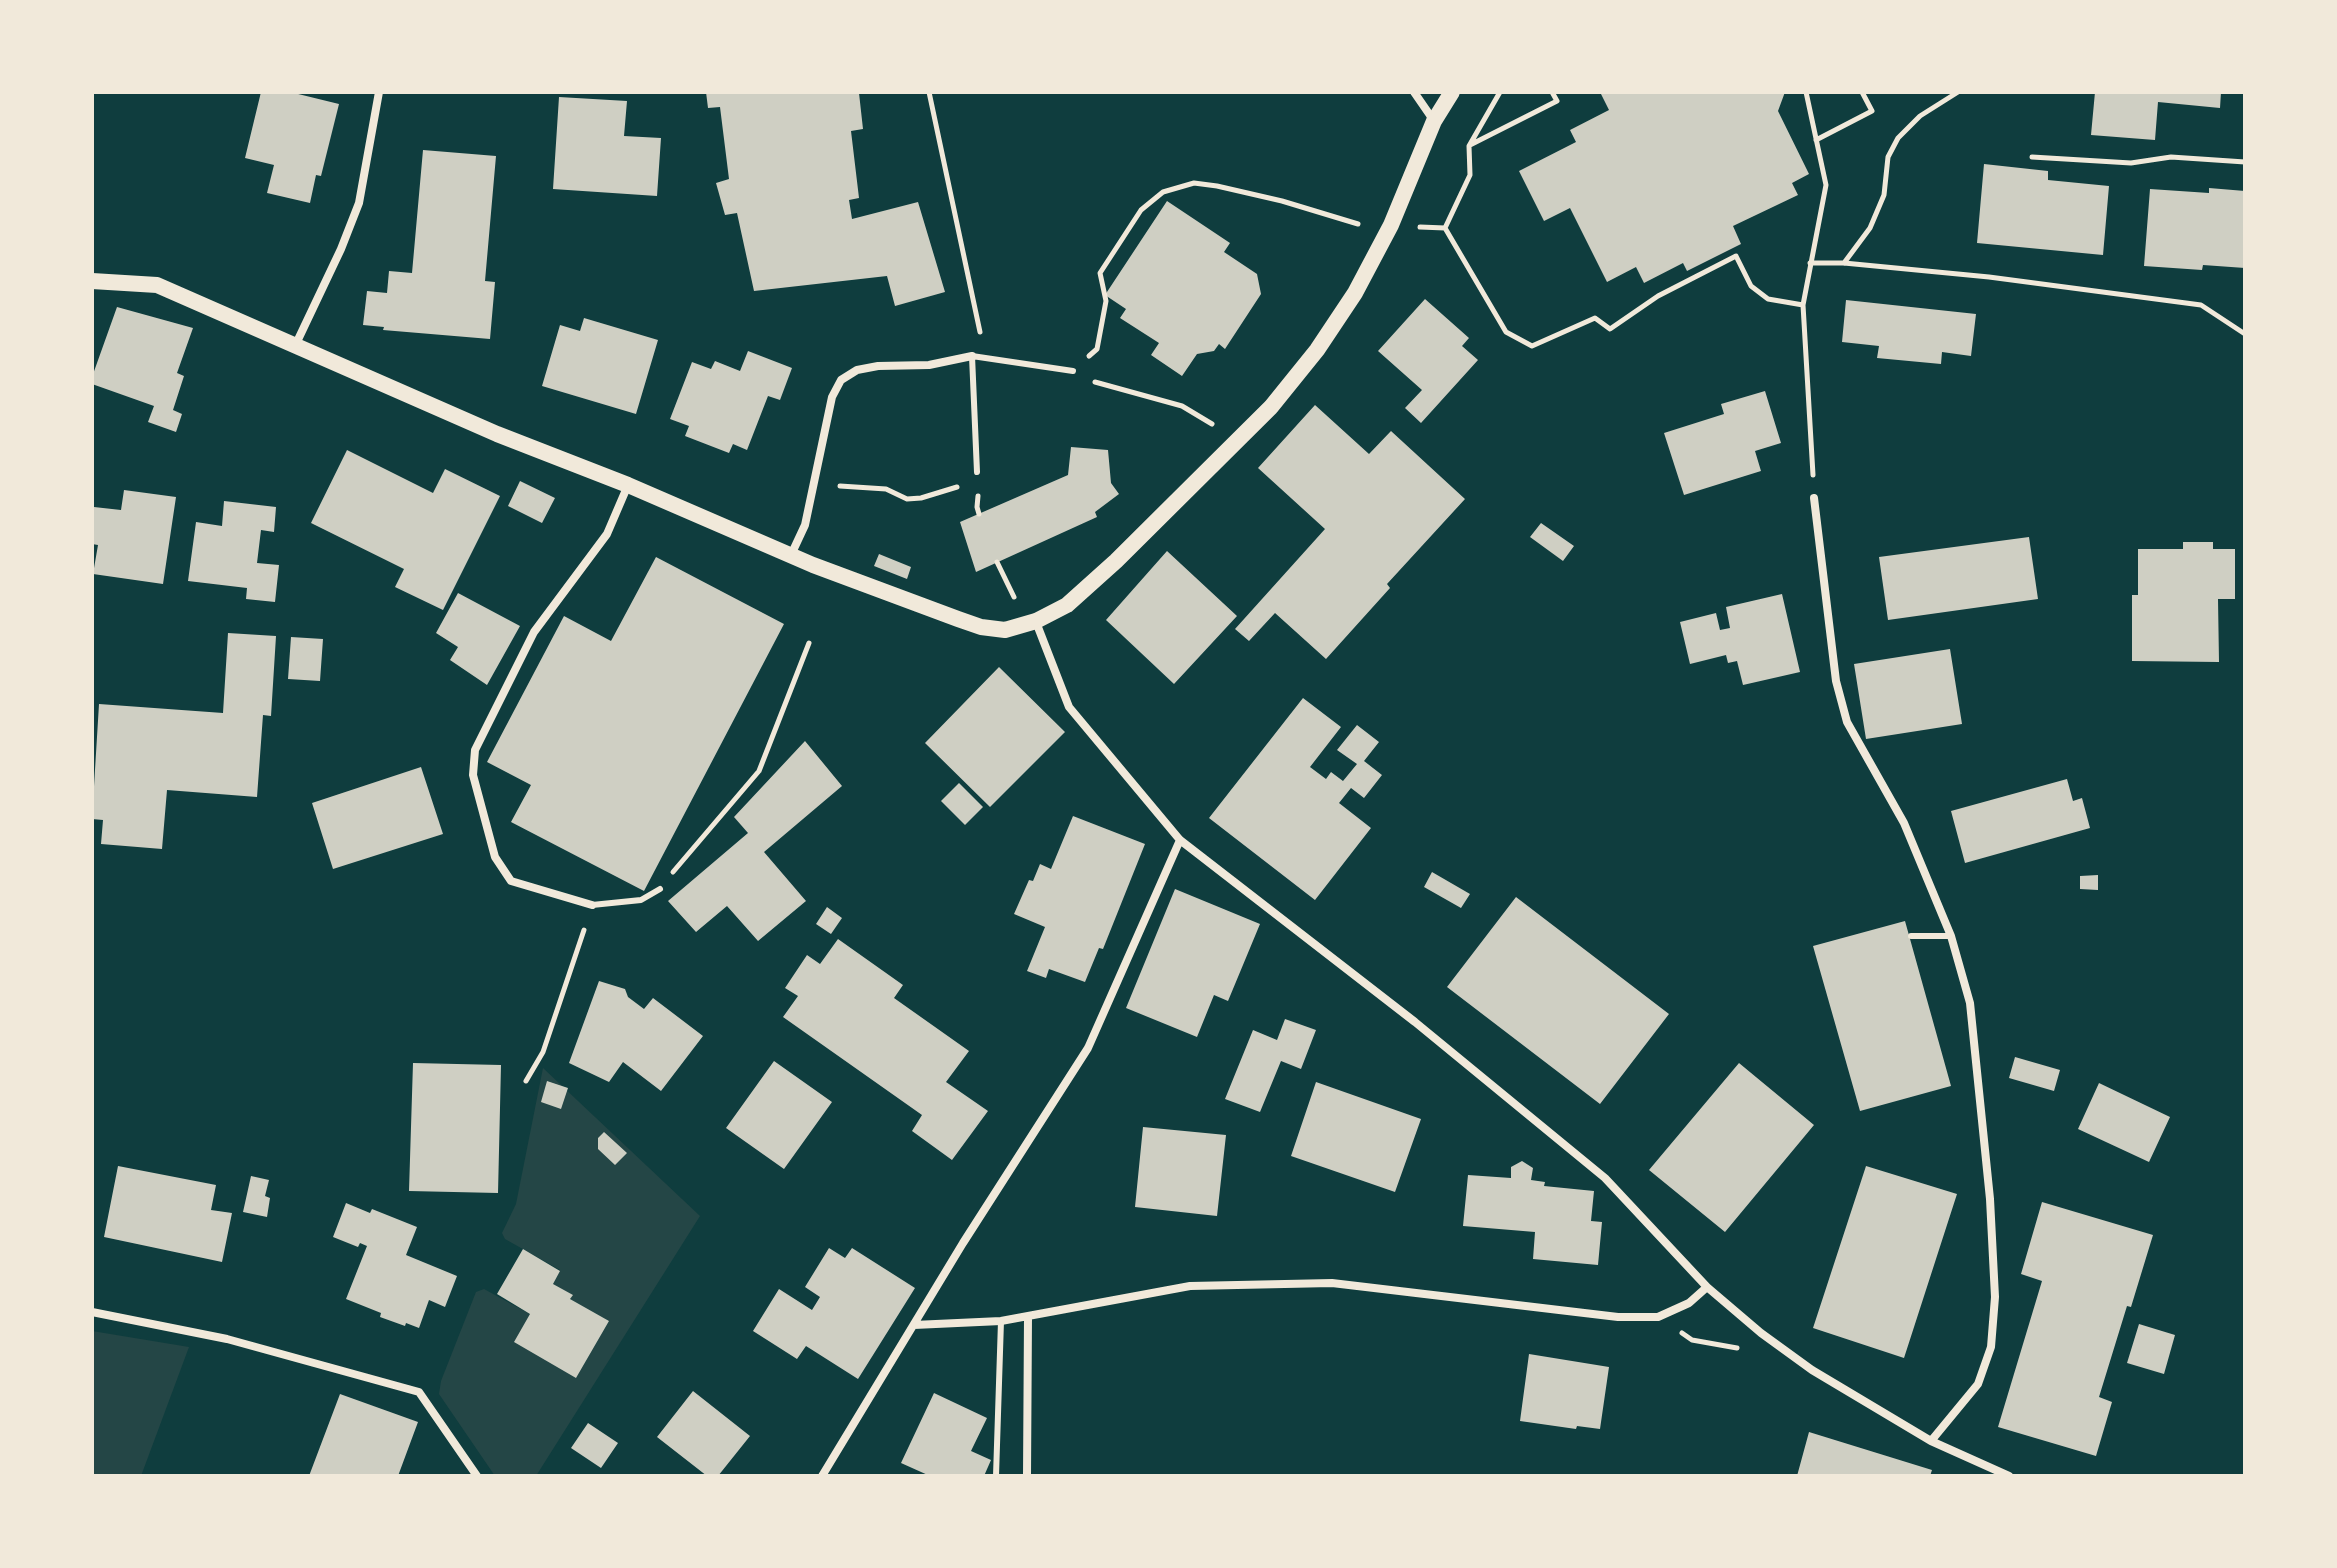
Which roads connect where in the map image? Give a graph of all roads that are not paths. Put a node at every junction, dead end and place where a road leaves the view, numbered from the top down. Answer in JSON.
{"nodes":[{"id":1,"x":379,"y":92,"type":"edge"},
{"id":2,"x":1414,"y":92,"type":"edge"},
{"id":3,"x":1452,"y":92,"type":"edge"},
{"id":4,"x":1434,"y":121,"type":"junction"},
{"id":5,"x":92,"y":281,"type":"edge"},
{"id":6,"x":295,"y":347,"type":"junction"},
{"id":7,"x":972,"y":356,"type":"junction"},
{"id":8,"x":1073,"y":371,"type":"road end"},
{"id":9,"x":977,"y":472,"type":"dead end"},
{"id":10,"x":628,"y":485,"type":"junction"},
{"id":11,"x":1814,"y":498,"type":"road end"},
{"id":12,"x":790,"y":555,"type":"junction"},
{"id":13,"x":1036,"y":621,"type":"junction"},
{"id":14,"x":1180,"y":840,"type":"junction"},
{"id":15,"x":660,"y":889,"type":"road end"},
{"id":16,"x":592,"y":905,"type":"joint"},
{"id":17,"x":1911,"y":936,"type":"dead end"},
{"id":18,"x":1951,"y":936,"type":"junction"},
{"id":19,"x":1707,"y":1287,"type":"junction"},
{"id":20,"x":92,"y":1312,"type":"edge"},
{"id":21,"x":1028,"y":1317,"type":"junction"},
{"id":22,"x":1001,"y":1321,"type":"junction"},
{"id":23,"x":914,"y":1325,"type":"junction"},
{"id":24,"x":1931,"y":1441,"type":"junction"},
{"id":25,"x":1999,"y":1474,"type":"edge"},
{"id":26,"x":477,"y":1476,"type":"edge"},
{"id":27,"x":822,"y":1476,"type":"edge"},
{"id":28,"x":996,"y":1476,"type":"edge"},
{"id":29,"x":1027,"y":1476,"type":"edge"},
{"id":30,"x":2009,"y":1476,"type":"edge"}],
"edges":[{"from":1,"to":6,"type":"street"},
{"from":2,"to":4,"type":"street"},
{"from":3,"to":4,"type":"main road"},
{"from":4,"to":13,"type":"main road"},
{"from":5,"to":6,"type":"main road"},
{"from":6,"to":10,"type":"main road"},
{"from":7,"to":8,"type":"lane"},
{"from":7,"to":9,"type":"lane"},
{"from":7,"to":12,"type":"street"},
{"from":10,"to":12,"type":"main road"},
{"from":10,"to":16,"type":"street"},
{"from":11,"to":18,"type":"street"},
{"from":12,"to":13,"type":"main road"},
{"from":13,"to":14,"type":"street"},
{"from":14,"to":19,"type":"street"},
{"from":14,"to":23,"type":"street"},
{"from":15,"to":16,"type":"lane"},
{"from":17,"to":18,"type":"lane"},
{"from":18,"to":24,"type":"street"},
{"from":19,"to":21,"type":"street"},
{"from":19,"to":24,"type":"street"},
{"from":20,"to":26,"type":"street"},
{"from":21,"to":22,"type":"street"},
{"from":21,"to":29,"type":"street"},
{"from":22,"to":23,"type":"street"},
{"from":22,"to":28,"type":"lane"},
{"from":23,"to":27,"type":"street"},
{"from":24,"to":25,"type":"street"},
{"from":25,"to":30,"type":"street"}]}
